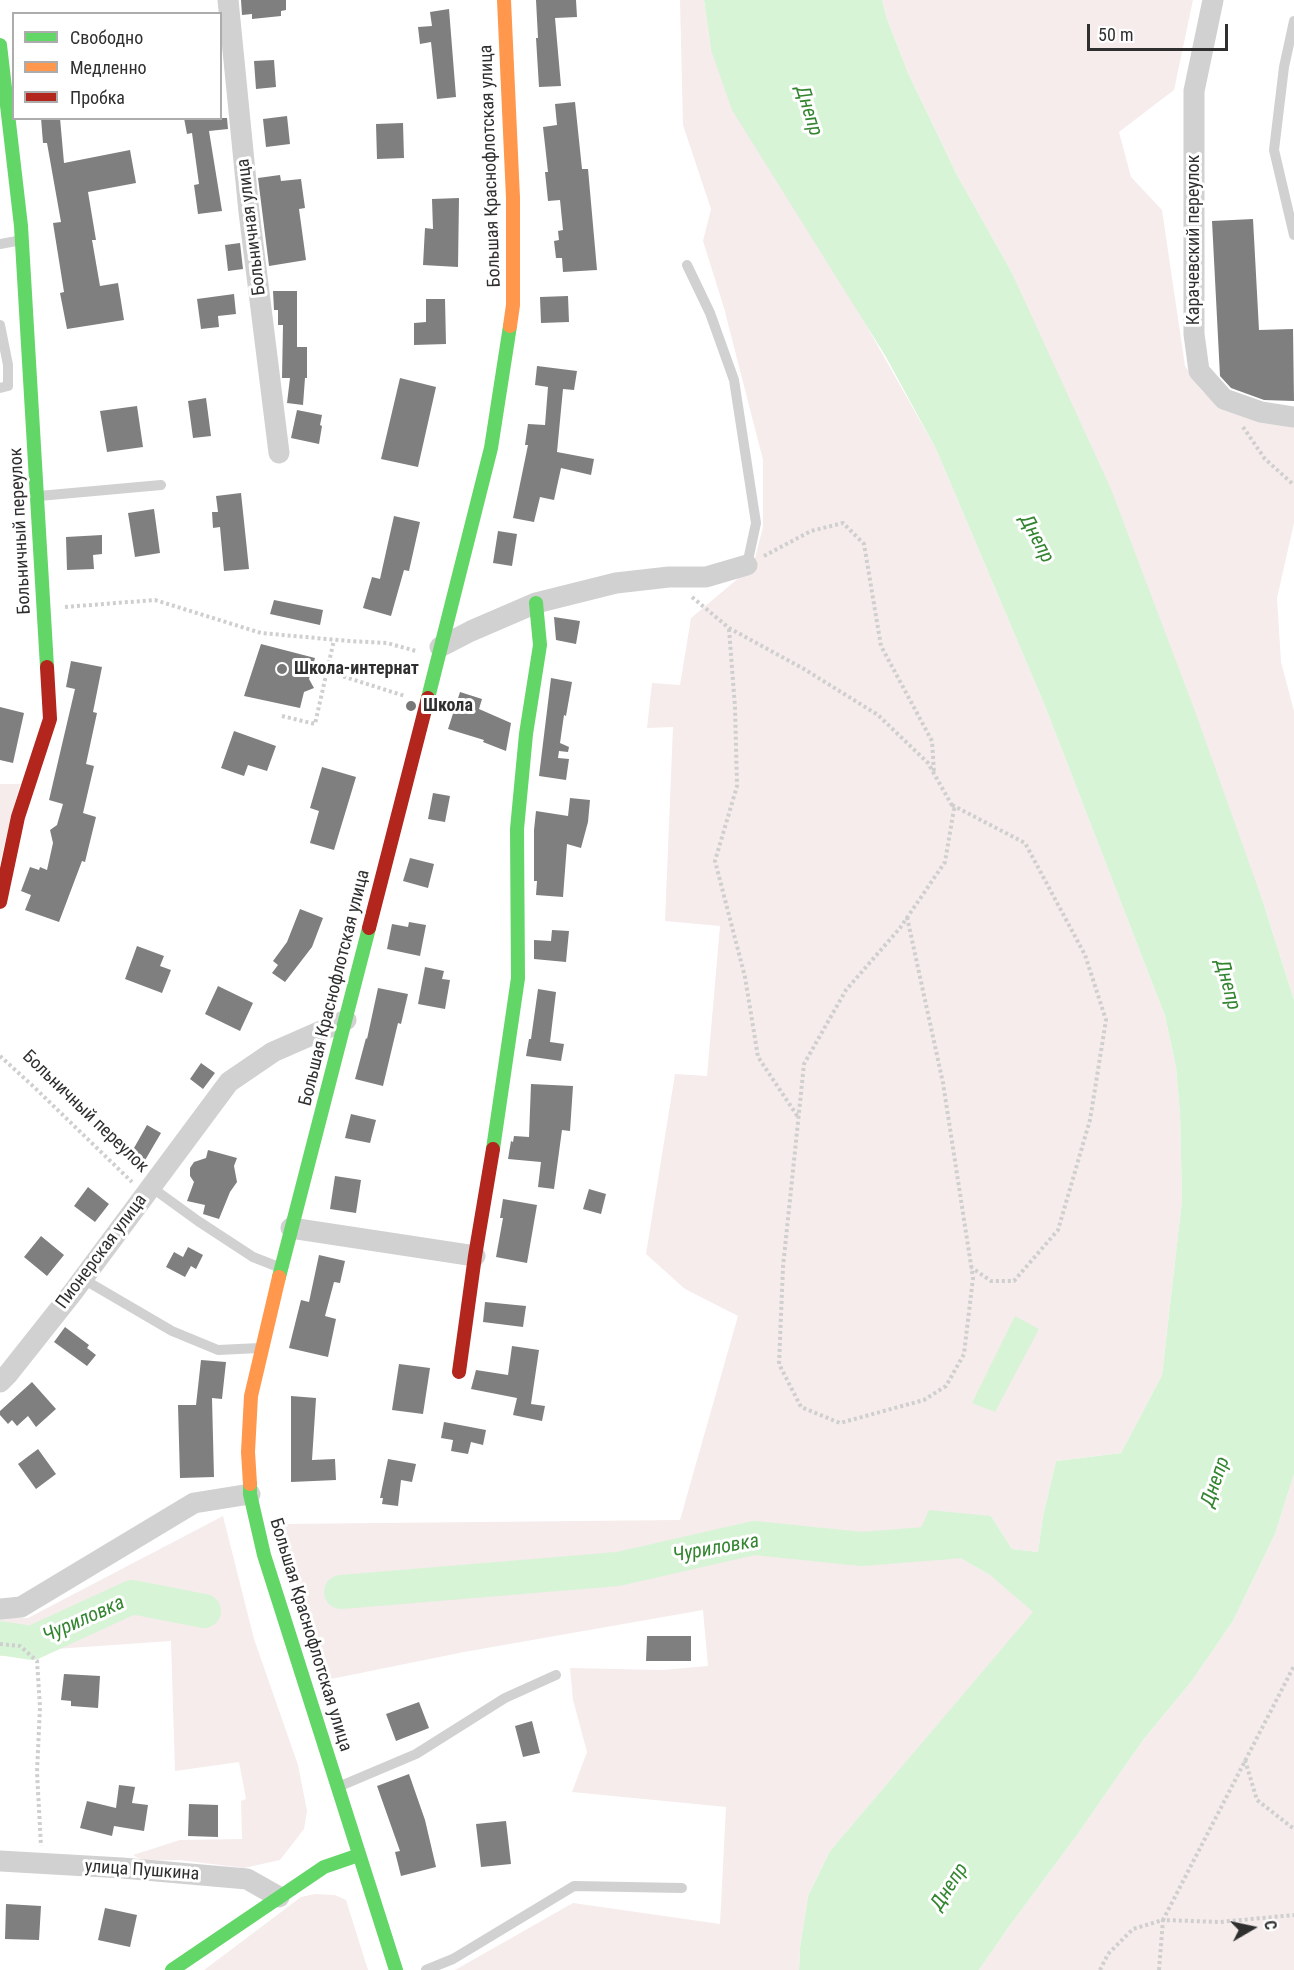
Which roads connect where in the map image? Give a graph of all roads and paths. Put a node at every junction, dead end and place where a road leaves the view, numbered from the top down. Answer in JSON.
{"nodes":[{"id":1,"x":228,"y":0,"type":"edge"},
{"id":2,"x":504,"y":0,"type":"edge"},
{"id":3,"x":1213,"y":0,"type":"edge"},
{"id":4,"x":1294,"y":21,"type":"edge"},
{"id":5,"x":0,"y":45,"type":"edge"},
{"id":6,"x":1294,"y":235,"type":"edge"},
{"id":7,"x":22,"y":240,"type":"junction"},
{"id":8,"x":0,"y":244,"type":"edge"},
{"id":9,"x":687,"y":265,"type":"dead end"},
{"id":10,"x":1,"y":331,"type":"edge"},
{"id":11,"x":0,"y":388,"type":"edge"},
{"id":12,"x":1294,"y":417,"type":"edge"},
{"id":13,"x":1242,"y":425,"type":"dead end"},
{"id":14,"x":279,"y":453,"type":"dead end"},
{"id":15,"x":161,"y":485,"type":"dead end"},
{"id":16,"x":1294,"y":485,"type":"edge"},
{"id":17,"x":38,"y":496,"type":"junction"},
{"id":18,"x":747,"y":565,"type":"junction"},
{"id":19,"x":669,"y":577,"type":"junction"},
{"id":20,"x":536,"y":603,"type":"junction"},
{"id":21,"x":43,"y":610,"type":"junction"},
{"id":22,"x":729,"y":628,"type":"junction"},
{"id":23,"x":334,"y":640,"type":"junction"},
{"id":24,"x":439,"y":652,"type":"junction"},
{"id":25,"x":326,"y":671,"type":"junction"},
{"id":26,"x":406,"y":696,"type":"dead end"},
{"id":27,"x":282,"y":716,"type":"dead end"},
{"id":28,"x":934,"y":774,"type":"junction"},
{"id":29,"x":951,"y":805,"type":"junction"},
{"id":30,"x":0,"y":902,"type":"edge"},
{"id":31,"x":908,"y":917,"type":"junction"},
{"id":32,"x":346,"y":1020,"type":"junction"},
{"id":33,"x":0,"y":1056,"type":"edge"},
{"id":34,"x":798,"y":1118,"type":"junction"},
{"id":35,"x":148,"y":1191,"type":"junction"},
{"id":36,"x":291,"y":1228,"type":"junction"},
{"id":37,"x":474,"y":1256,"type":"junction"},
{"id":38,"x":281,"y":1268,"type":"junction"},
{"id":39,"x":972,"y":1268,"type":"junction"},
{"id":40,"x":83,"y":1279,"type":"junction"},
{"id":41,"x":262,"y":1347,"type":"junction"},
{"id":42,"x":459,"y":1372,"type":"dead end"},
{"id":43,"x":0,"y":1382,"type":"edge"},
{"id":44,"x":250,"y":1494,"type":"junction"},
{"id":45,"x":0,"y":1609,"type":"edge"},
{"id":46,"x":0,"y":1644,"type":"edge"},
{"id":47,"x":1294,"y":1666,"type":"edge"},
{"id":48,"x":556,"y":1675,"type":"dead end"},
{"id":49,"x":1245,"y":1759,"type":"junction"},
{"id":50,"x":338,"y":1787,"type":"junction"},
{"id":51,"x":1294,"y":1829,"type":"edge"},
{"id":52,"x":359,"y":1854,"type":"junction"},
{"id":53,"x":0,"y":1861,"type":"edge"},
{"id":54,"x":42,"y":1865,"type":"junction"},
{"id":55,"x":682,"y":1888,"type":"dead end"},
{"id":56,"x":279,"y":1896,"type":"junction"},
{"id":57,"x":1294,"y":1915,"type":"edge"},
{"id":58,"x":1163,"y":1920,"type":"junction"},
{"id":59,"x":198,"y":1951,"type":"junction"},
{"id":60,"x":172,"y":1970,"type":"edge"},
{"id":61,"x":180,"y":1970,"type":"edge"},
{"id":62,"x":396,"y":1970,"type":"edge"},
{"id":63,"x":426,"y":1970,"type":"edge"},
{"id":64,"x":1100,"y":1970,"type":"edge"},
{"id":65,"x":1159,"y":1970,"type":"edge"}],
"edges":[{"from":1,"to":14,"type":"street","name":"Больничная улица"},
{"from":2,"to":24,"type":"main road","name":"Большая Краснофлотская улица"},
{"from":3,"to":12,"type":"street","name":"Карачевский переулок"},
{"from":4,"to":6,"type":"lane"},
{"from":5,"to":7,"type":"main road","name":"Больничный переулок"},
{"from":7,"to":8,"type":"lane"},
{"from":7,"to":17,"type":"main road","name":"Больничный переулок"},
{"from":9,"to":18,"type":"lane"},
{"from":10,"to":11,"type":"lane"},
{"from":13,"to":16,"type":"path"},
{"from":15,"to":17,"type":"lane"},
{"from":17,"to":21,"type":"main road","name":"Больничный переулок"},
{"from":18,"to":19,"type":"street"},
{"from":18,"to":28,"type":"path"},
{"from":19,"to":20,"type":"street"},
{"from":19,"to":22,"type":"path"},
{"from":20,"to":24,"type":"street"},
{"from":20,"to":37,"type":"main road"},
{"from":21,"to":23,"type":"path"},
{"from":21,"to":30,"type":"main road","name":"Больничный переулок"},
{"from":22,"to":28,"type":"path"},
{"from":22,"to":34,"type":"path"},
{"from":23,"to":24,"type":"path"},
{"from":23,"to":25,"type":"path"},
{"from":24,"to":32,"type":"main road","name":"Большая Краснофлотская улица"},
{"from":25,"to":26,"type":"path"},
{"from":25,"to":27,"type":"path"},
{"from":28,"to":29,"type":"path"},
{"from":29,"to":31,"type":"path"},
{"from":29,"to":39,"type":"path"},
{"from":31,"to":34,"type":"path"},
{"from":31,"to":39,"type":"path"},
{"from":32,"to":35,"type":"street","name":"Пионерская улица"},
{"from":32,"to":36,"type":"main road","name":"Большая Краснофлотская улица"},
{"from":33,"to":35,"type":"path","name":"Больничный переулок"},
{"from":34,"to":39,"type":"path"},
{"from":35,"to":38,"type":"lane"},
{"from":35,"to":40,"type":"street","name":"Пионерская улица"},
{"from":36,"to":37,"type":"street"},
{"from":36,"to":38,"type":"main road","name":"Большая Краснофлотская улица"},
{"from":37,"to":42,"type":"main road"},
{"from":38,"to":41,"type":"main road","name":"Большая Краснофлотская улица"},
{"from":40,"to":41,"type":"lane"},
{"from":40,"to":43,"type":"street","name":"Пионерская улица"},
{"from":41,"to":44,"type":"main road","name":"Большая Краснофлотская улица"},
{"from":44,"to":45,"type":"street"},
{"from":44,"to":50,"type":"main road","name":"Большая Краснофлотская улица"},
{"from":46,"to":54,"type":"path"},
{"from":47,"to":49,"type":"path"},
{"from":48,"to":50,"type":"lane"},
{"from":49,"to":51,"type":"path"},
{"from":49,"to":58,"type":"path"},
{"from":50,"to":52,"type":"main road","name":"Большая Краснофлотская улица"},
{"from":52,"to":56,"type":"main road"},
{"from":52,"to":62,"type":"main road","name":"Большая Краснофлотская улица"},
{"from":53,"to":54,"type":"street","name":"улица Пушкина"},
{"from":54,"to":56,"type":"street","name":"улица Пушкина"},
{"from":55,"to":63,"type":"lane"},
{"from":56,"to":59,"type":"main road"},
{"from":57,"to":58,"type":"path"},
{"from":58,"to":64,"type":"path"},
{"from":58,"to":65,"type":"path"},
{"from":59,"to":60,"type":"main road"},
{"from":59,"to":61,"type":"main road"}]}
